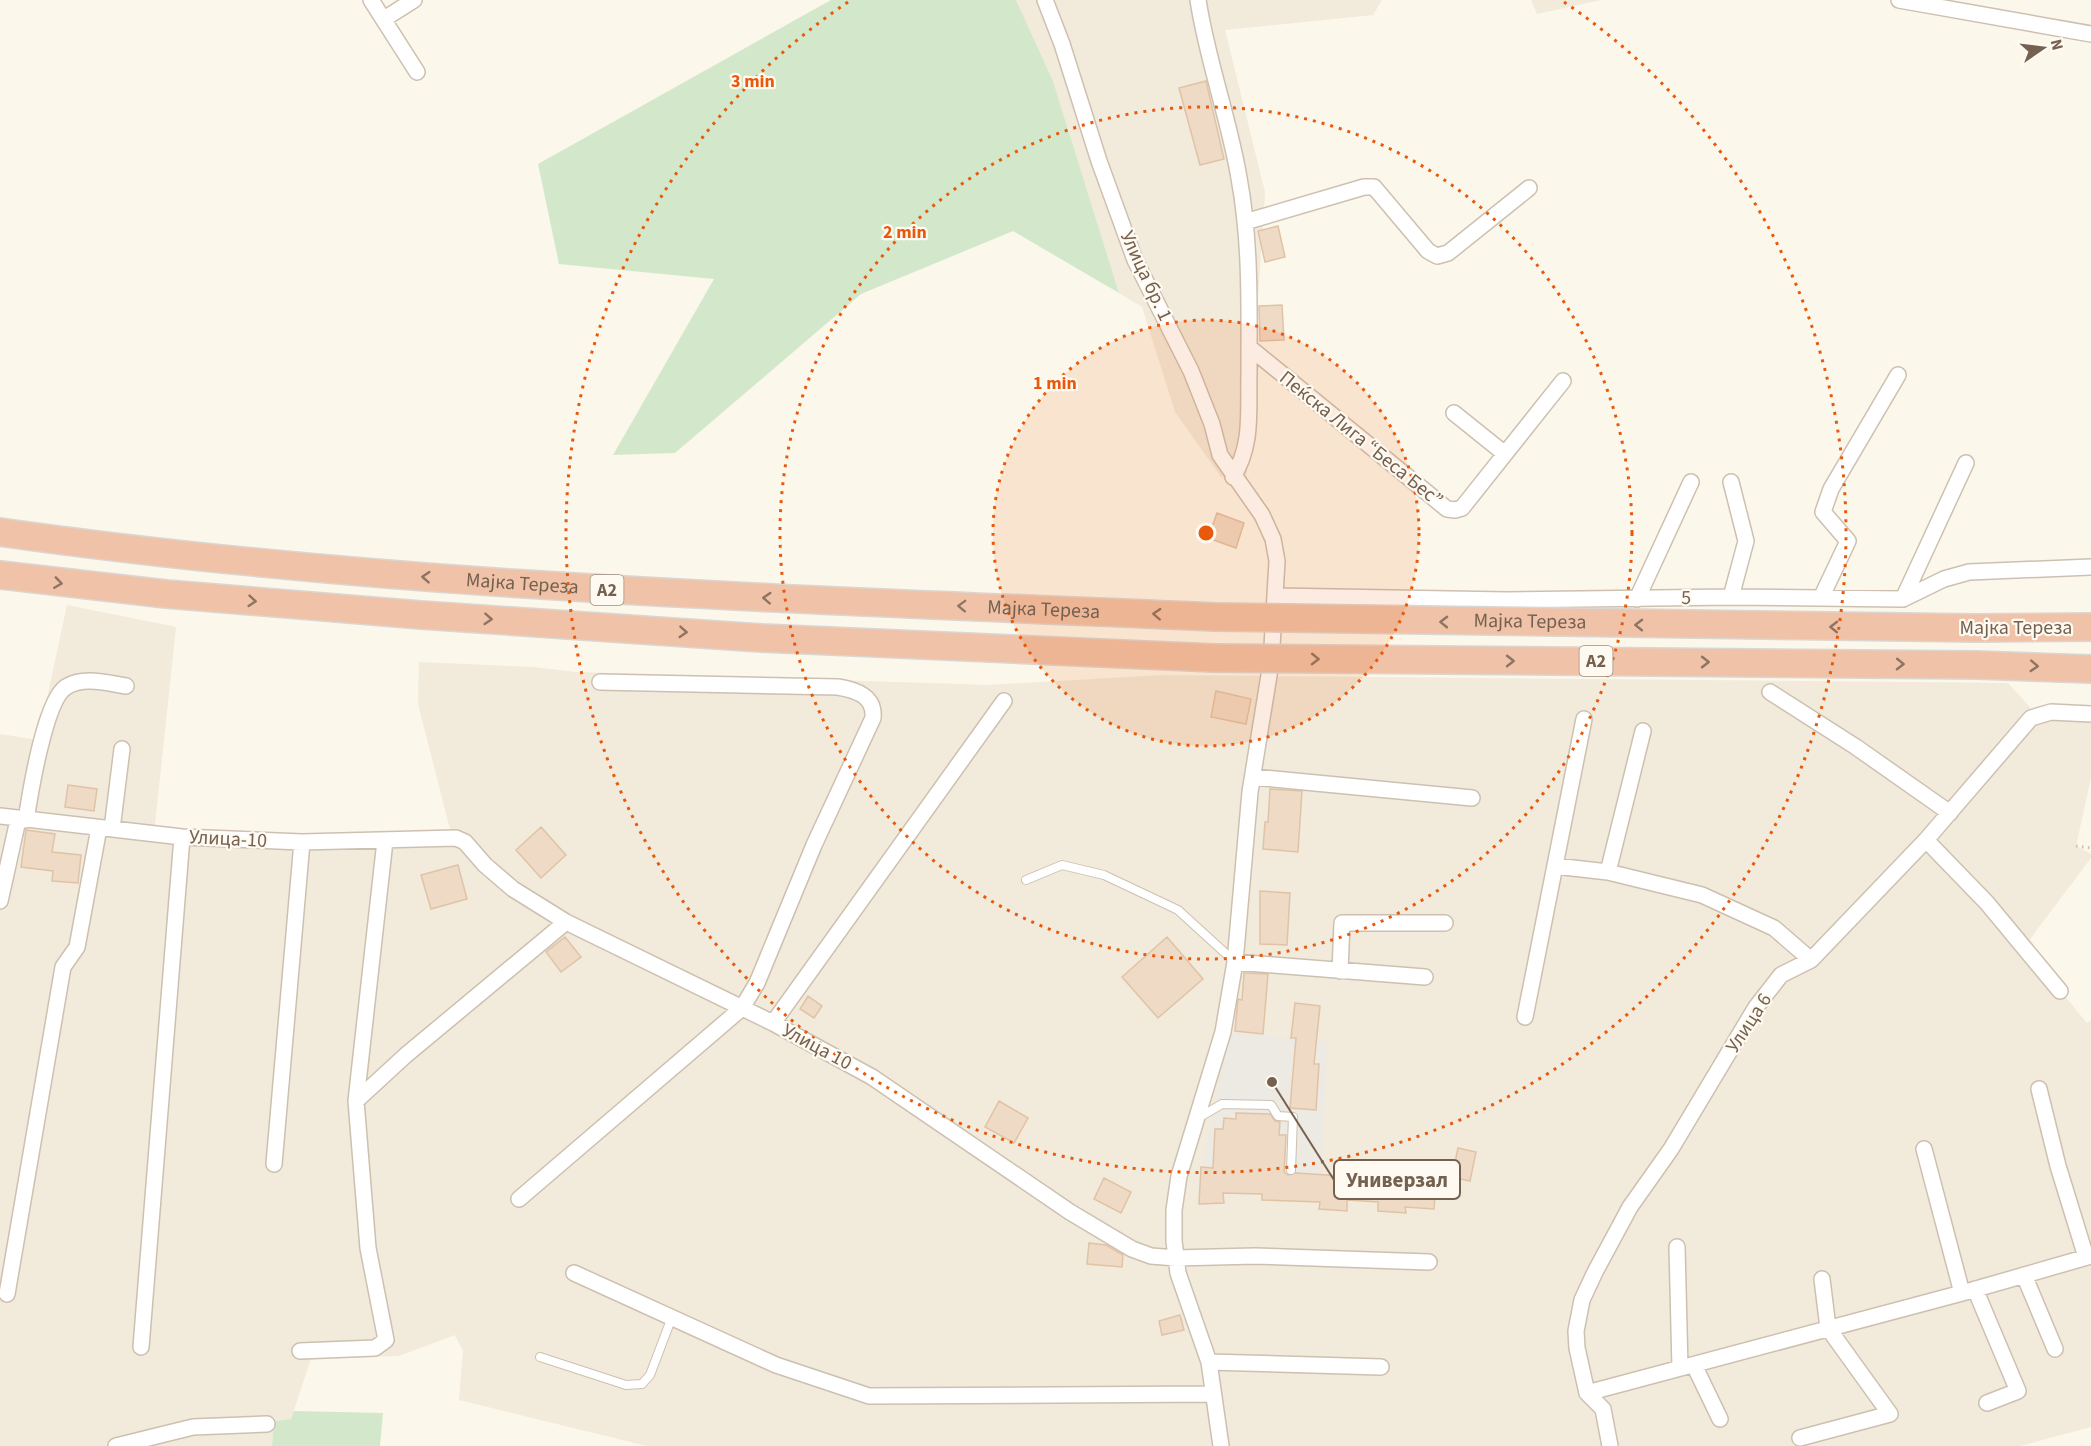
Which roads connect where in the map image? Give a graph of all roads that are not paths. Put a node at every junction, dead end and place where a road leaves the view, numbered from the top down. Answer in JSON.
{"nodes":[{"id":1,"x":371,"y":0,"type":"edge"},
{"id":2,"x":414,"y":0,"type":"edge"},
{"id":3,"x":1045,"y":0,"type":"edge"},
{"id":4,"x":1198,"y":0,"type":"edge"},
{"id":5,"x":1899,"y":0,"type":"edge"},
{"id":6,"x":384,"y":19,"type":"junction"},
{"id":7,"x":2091,"y":34,"type":"edge"},
{"id":8,"x":417,"y":72,"type":"dead end"},
{"id":9,"x":1528,"y":188,"type":"dead end"},
{"id":10,"x":1245,"y":222,"type":"junction"},
{"id":11,"x":1249,"y":347,"type":"junction"},
{"id":12,"x":1898,"y":375,"type":"dead end"},
{"id":13,"x":1563,"y":381,"type":"dead end"},
{"id":14,"x":1454,"y":413,"type":"dead end"},
{"id":15,"x":1505,"y":454,"type":"junction"},
{"id":16,"x":1966,"y":463,"type":"dead end"},
{"id":17,"x":1233,"y":477,"type":"junction"},
{"id":18,"x":1691,"y":482,"type":"dead end"},
{"id":19,"x":1731,"y":482,"type":"dead end"},
{"id":20,"x":0,"y":532,"type":"edge"},
{"id":21,"x":2091,"y":567,"type":"edge"},
{"id":22,"x":0,"y":574,"type":"edge"},
{"id":23,"x":1276,"y":596,"type":"junction"},
{"id":24,"x":1731,"y":597,"type":"junction"},
{"id":25,"x":1821,"y":598,"type":"junction"},
{"id":26,"x":1636,"y":599,"type":"junction"},
{"id":27,"x":1903,"y":599,"type":"junction"},
{"id":28,"x":2091,"y":627,"type":"edge"},
{"id":29,"x":2091,"y":669,"type":"edge"},
{"id":30,"x":600,"y":682,"type":"dead end"},
{"id":31,"x":126,"y":686,"type":"dead end"},
{"id":32,"x":1770,"y":692,"type":"dead end"},
{"id":33,"x":1004,"y":701,"type":"dead end"},
{"id":34,"x":2091,"y":714,"type":"edge"},
{"id":35,"x":1584,"y":719,"type":"dead end"},
{"id":36,"x":1643,"y":731,"type":"dead end"},
{"id":37,"x":122,"y":749,"type":"dead end"},
{"id":38,"x":1253,"y":777,"type":"junction"},
{"id":39,"x":1472,"y":798,"type":"dead end"},
{"id":40,"x":1950,"y":813,"type":"junction"},
{"id":41,"x":0,"y":816,"type":"edge"},
{"id":42,"x":22,"y":820,"type":"junction"},
{"id":43,"x":106,"y":829,"type":"junction"},
{"id":44,"x":182,"y":837,"type":"junction"},
{"id":45,"x":456,"y":838,"type":"joint"},
{"id":46,"x":385,"y":840,"type":"junction"},
{"id":47,"x":1926,"y":840,"type":"junction"},
{"id":48,"x":302,"y":842,"type":"junction"},
{"id":49,"x":1555,"y":866,"type":"junction"},
{"id":50,"x":1608,"y":872,"type":"junction"},
{"id":51,"x":1026,"y":880,"type":"dead end"},
{"id":52,"x":0,"y":901,"type":"edge"},
{"id":53,"x":566,"y":922,"type":"junction"},
{"id":54,"x":1445,"y":923,"type":"dead end"},
{"id":55,"x":1811,"y":960,"type":"junction"},
{"id":56,"x":1235,"y":962,"type":"junction"},
{"id":57,"x":1340,"y":971,"type":"junction"},
{"id":58,"x":1425,"y":977,"type":"dead end"},
{"id":59,"x":2060,"y":991,"type":"dead end"},
{"id":60,"x":742,"y":1008,"type":"junction"},
{"id":61,"x":1525,"y":1017,"type":"dead end"},
{"id":62,"x":773,"y":1023,"type":"junction"},
{"id":63,"x":2039,"y":1089,"type":"dead end"},
{"id":64,"x":356,"y":1101,"type":"junction"},
{"id":65,"x":1194,"y":1121,"type":"junction"},
{"id":66,"x":1924,"y":1149,"type":"dead end"},
{"id":67,"x":274,"y":1164,"type":"dead end"},
{"id":68,"x":1291,"y":1170,"type":"dead end"},
{"id":69,"x":519,"y":1199,"type":"dead end"},
{"id":70,"x":1677,"y":1247,"type":"dead end"},
{"id":71,"x":2088,"y":1256,"type":"edge"},
{"id":72,"x":1176,"y":1258,"type":"junction"},
{"id":73,"x":1429,"y":1262,"type":"dead end"},
{"id":74,"x":574,"y":1273,"type":"dead end"},
{"id":75,"x":2024,"y":1275,"type":"junction"},
{"id":76,"x":1822,"y":1279,"type":"dead end"},
{"id":77,"x":1969,"y":1291,"type":"junction"},
{"id":78,"x":7,"y":1294,"type":"dead end"},
{"id":79,"x":673,"y":1316,"type":"junction"},
{"id":80,"x":1828,"y":1328,"type":"junction"},
{"id":81,"x":141,"y":1347,"type":"dead end"},
{"id":82,"x":2055,"y":1349,"type":"dead end"},
{"id":83,"x":300,"y":1351,"type":"dead end"},
{"id":84,"x":540,"y":1357,"type":"dead end"},
{"id":85,"x":1209,"y":1362,"type":"junction"},
{"id":86,"x":1381,"y":1367,"type":"dead end"},
{"id":87,"x":1687,"y":1367,"type":"junction"},
{"id":88,"x":1587,"y":1393,"type":"junction"},
{"id":89,"x":1212,"y":1394,"type":"junction"},
{"id":90,"x":1986,"y":1403,"type":"dead end"},
{"id":91,"x":1720,"y":1419,"type":"dead end"},
{"id":92,"x":267,"y":1424,"type":"dead end"},
{"id":93,"x":1800,"y":1438,"type":"dead end"},
{"id":94,"x":116,"y":1446,"type":"edge"},
{"id":95,"x":1221,"y":1446,"type":"edge"},
{"id":96,"x":1610,"y":1446,"type":"edge"}],
"edges":[{"from":1,"to":6,"type":"street"},
{"from":2,"to":6,"type":"street"},
{"from":3,"to":17,"type":"street","name":"Улица бр. 1"},
{"from":4,"to":10,"type":"street","name":"Пеќска Лига “Беса Бес”"},
{"from":5,"to":7,"type":"street"},
{"from":6,"to":8,"type":"street"},
{"from":9,"to":10,"type":"street"},
{"from":10,"to":11,"type":"street","name":"Пеќска Лига “Беса Бес”"},
{"from":11,"to":15,"type":"street","name":"Пеќска Лига “Беса Бес”"},
{"from":11,"to":17,"type":"street","name":"Пеќска Лига “Беса Бес”"},
{"from":12,"to":25,"type":"street"},
{"from":13,"to":15,"type":"street","name":"Пеќска Лига “Беса Бес”"},
{"from":14,"to":15,"type":"street"},
{"from":16,"to":27,"type":"street"},
{"from":17,"to":23,"type":"street","name":"Улица бр. 1"},
{"from":18,"to":26,"type":"street"},
{"from":19,"to":24,"type":"street"},
{"from":28,"to":20,"type":"highway","name":"Мајка Тереза","number":"A2","one_way":true,"bridge":true},
{"from":21,"to":27,"type":"street","name":"5"},
{"from":22,"to":29,"type":"highway","name":"Мајка Тереза","number":"A2","one_way":true,"bridge":true},
{"from":23,"to":26,"type":"street","name":"5"},
{"from":23,"to":38,"type":"street","name":"Улица бр. 1"},
{"from":24,"to":25,"type":"street","name":"5"},
{"from":24,"to":26,"type":"street","name":"5"},
{"from":25,"to":27,"type":"street","name":"5"},
{"from":30,"to":60,"type":"street"},
{"from":31,"to":42,"type":"street"},
{"from":32,"to":40,"type":"street"},
{"from":33,"to":62,"type":"street"},
{"from":34,"to":40,"type":"street","name":"Улица 6"},
{"from":35,"to":49,"type":"street"},
{"from":36,"to":50,"type":"street"},
{"from":37,"to":43,"type":"street"},
{"from":38,"to":39,"type":"street"},
{"from":38,"to":56,"type":"street","name":"Улица бр. 1"},
{"from":40,"to":47,"type":"street","name":"Улица 6"},
{"from":41,"to":42,"type":"street","name":"Улица-10"},
{"from":42,"to":43,"type":"street","name":"Улица-10"},
{"from":42,"to":52,"type":"street"},
{"from":43,"to":44,"type":"street","name":"Улица-10"},
{"from":43,"to":78,"type":"street"},
{"from":44,"to":48,"type":"street","name":"Улица-10"},
{"from":44,"to":81,"type":"street"},
{"from":45,"to":46,"type":"street","name":"Улица-10"},
{"from":45,"to":53,"type":"street","name":"Улица 10"},
{"from":46,"to":48,"type":"street","name":"Улица-10"},
{"from":46,"to":64,"type":"street"},
{"from":47,"to":55,"type":"street","name":"Улица 6"},
{"from":47,"to":59,"type":"street"},
{"from":48,"to":67,"type":"street"},
{"from":49,"to":50,"type":"street"},
{"from":49,"to":61,"type":"street"},
{"from":50,"to":55,"type":"street"},
{"from":51,"to":56,"type":"lane"},
{"from":53,"to":60,"type":"street","name":"Улица 10"},
{"from":53,"to":64,"type":"street"},
{"from":54,"to":57,"type":"street"},
{"from":55,"to":88,"type":"street","name":"Улица 6"},
{"from":56,"to":57,"type":"street"},
{"from":56,"to":65,"type":"street","name":"Улица бр. 1"},
{"from":57,"to":58,"type":"street"},
{"from":60,"to":62,"type":"street","name":"Улица 10"},
{"from":60,"to":69,"type":"street"},
{"from":62,"to":72,"type":"street","name":"Улица 10"},
{"from":63,"to":71,"type":"street"},
{"from":64,"to":83,"type":"street"},
{"from":65,"to":68,"type":"lane"},
{"from":65,"to":72,"type":"street","name":"Улица бр. 1"},
{"from":66,"to":77,"type":"street"},
{"from":70,"to":87,"type":"street"},
{"from":71,"to":75,"type":"street"},
{"from":72,"to":73,"type":"street","name":"Улица 10"},
{"from":72,"to":85,"type":"street","name":"Улица бр. 1"},
{"from":74,"to":79,"type":"street"},
{"from":75,"to":77,"type":"street"},
{"from":75,"to":82,"type":"street"},
{"from":76,"to":80,"type":"street"},
{"from":77,"to":80,"type":"street"},
{"from":77,"to":90,"type":"street"},
{"from":79,"to":84,"type":"lane"},
{"from":79,"to":89,"type":"street"},
{"from":80,"to":87,"type":"street"},
{"from":80,"to":93,"type":"street"},
{"from":85,"to":86,"type":"street"},
{"from":85,"to":89,"type":"street","name":"Улица бр. 1"},
{"from":87,"to":88,"type":"street"},
{"from":87,"to":91,"type":"street"},
{"from":88,"to":96,"type":"street","name":"Улица 6"},
{"from":89,"to":95,"type":"street","name":"Улица бр. 1"},
{"from":92,"to":94,"type":"street"}]}
